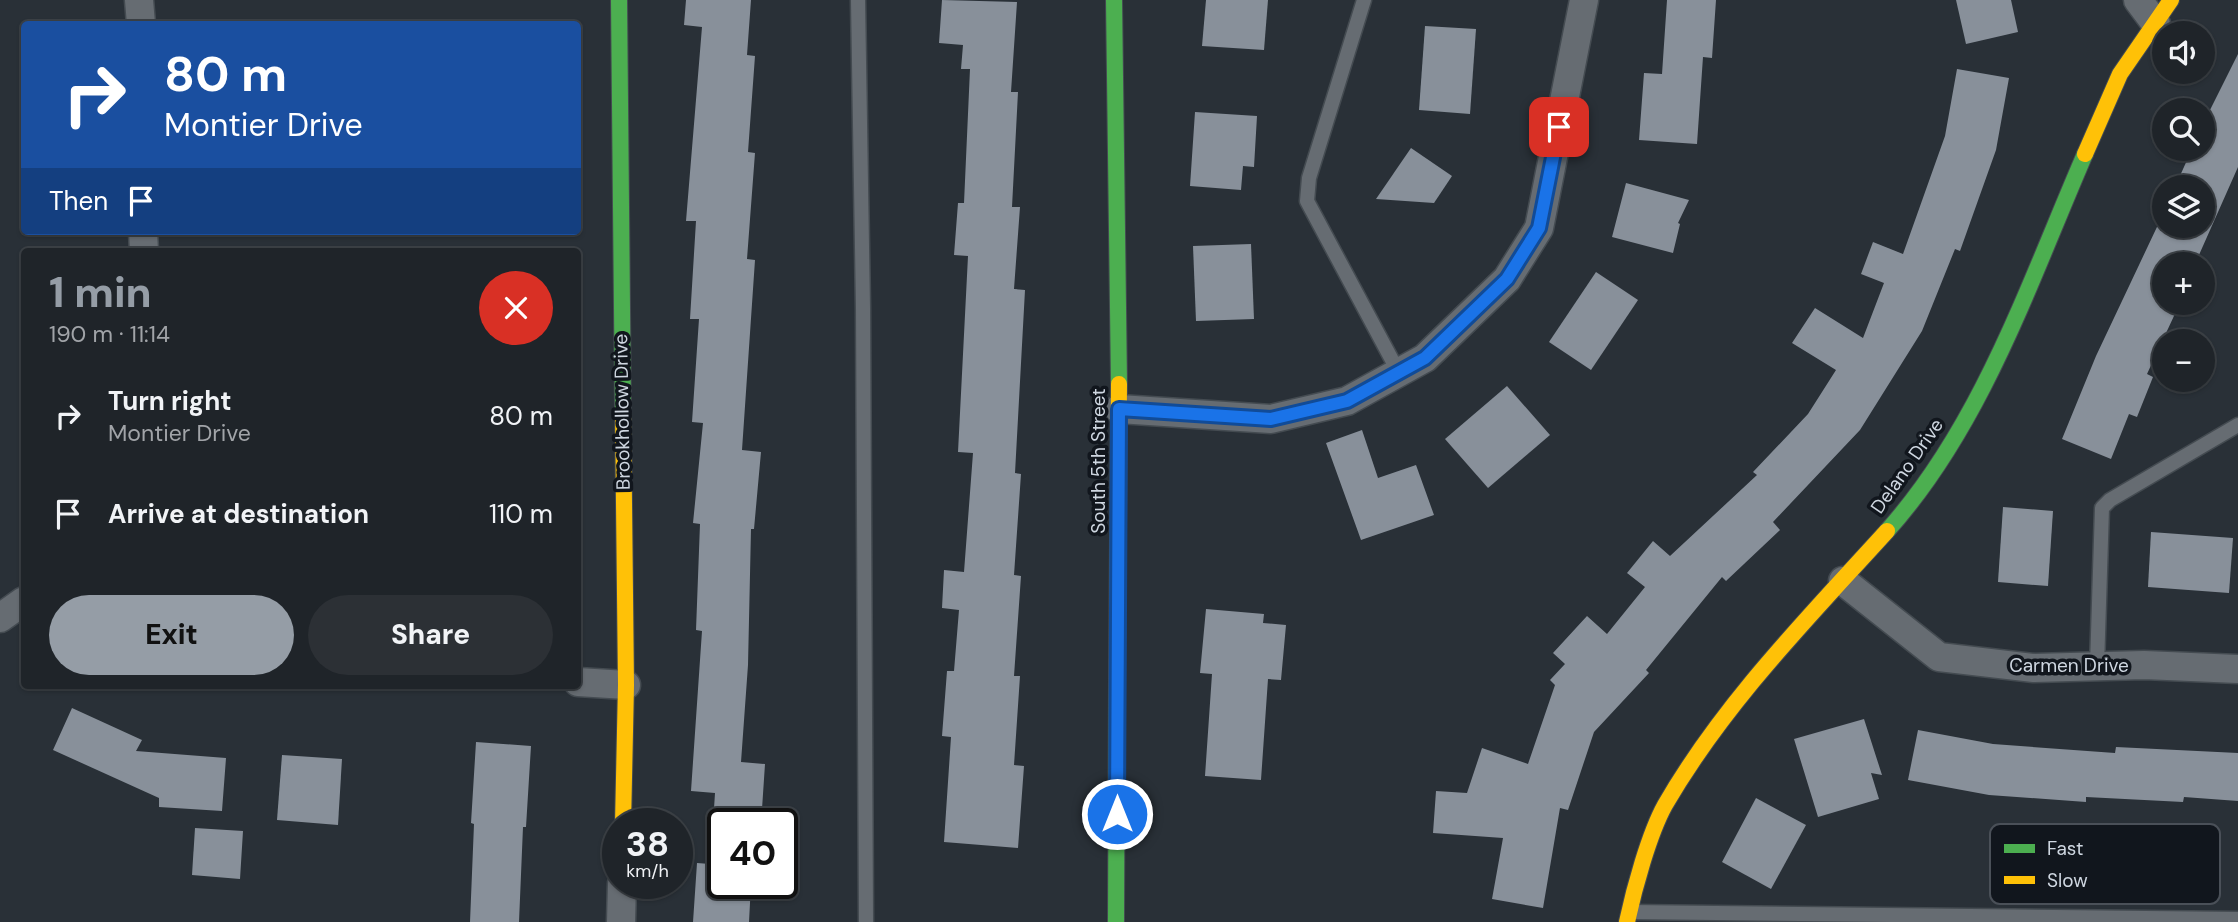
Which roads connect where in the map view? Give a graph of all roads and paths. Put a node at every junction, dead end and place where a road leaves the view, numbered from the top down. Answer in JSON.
{"nodes":[{"id":1,"x":139,"y":0,"type":"edge"},
{"id":2,"x":618,"y":0,"type":"edge"},
{"id":3,"x":858,"y":0,"type":"edge"},
{"id":4,"x":1114,"y":0,"type":"edge"},
{"id":5,"x":1364,"y":0,"type":"edge"},
{"id":6,"x":1584,"y":0,"type":"edge"},
{"id":7,"x":2138,"y":0,"type":"edge"},
{"id":8,"x":2171,"y":0,"type":"edge"},
{"id":9,"x":141,"y":21,"type":"edge"},
{"id":10,"x":2154,"y":21,"type":"edge"},
{"id":11,"x":2158,"y":21,"type":"edge"},
{"id":12,"x":2152,"y":30,"type":"edge"},
{"id":13,"x":1399,"y":373,"type":"junction"},
{"id":14,"x":1119,"y":409,"type":"junction"},
{"id":15,"x":2238,"y":425,"type":"edge"},
{"id":16,"x":1843,"y":581,"type":"junction"},
{"id":17,"x":21,"y":603,"type":"edge"},
{"id":18,"x":0,"y":618,"type":"edge"},
{"id":19,"x":2098,"y":666,"type":"junction"},
{"id":20,"x":2238,"y":669,"type":"edge"},
{"id":21,"x":581,"y":682,"type":"edge"},
{"id":22,"x":626,"y":685,"type":"junction"},
{"id":23,"x":623,"y":808,"type":"edge"},
{"id":24,"x":622,"y":899,"type":"edge"},
{"id":25,"x":1628,"y":917,"type":"edge"},
{"id":26,"x":2238,"y":919,"type":"edge"},
{"id":27,"x":621,"y":922,"type":"edge"},
{"id":28,"x":866,"y":922,"type":"edge"},
{"id":29,"x":1116,"y":922,"type":"edge"}],
"edges":[{"from":1,"to":9,"type":"street"},
{"from":2,"to":22,"type":"street","name":"Brookhollow Drive"},
{"from":3,"to":28,"type":"lane"},
{"from":4,"to":14,"type":"street","name":"South 5th Street"},
{"from":5,"to":13,"type":"lane"},
{"from":6,"to":13,"type":"street"},
{"from":7,"to":10,"type":"street"},
{"from":8,"to":11,"type":"street","name":"Delano Drive"},
{"from":12,"to":16,"type":"street","name":"Delano Drive"},
{"from":13,"to":14,"type":"street"},
{"from":14,"to":29,"type":"street","name":"South 5th Street"},
{"from":15,"to":19,"type":"lane"},
{"from":16,"to":19,"type":"street","name":"Carmen Drive"},
{"from":16,"to":25,"type":"street","name":"Delano Drive"},
{"from":17,"to":18,"type":"street"},
{"from":19,"to":20,"type":"street","name":"Carmen Drive"},
{"from":21,"to":22,"type":"street"},
{"from":22,"to":23,"type":"street","name":"Brookhollow Drive"},
{"from":24,"to":27,"type":"street"},
{"from":25,"to":26,"type":"lane"}]}
